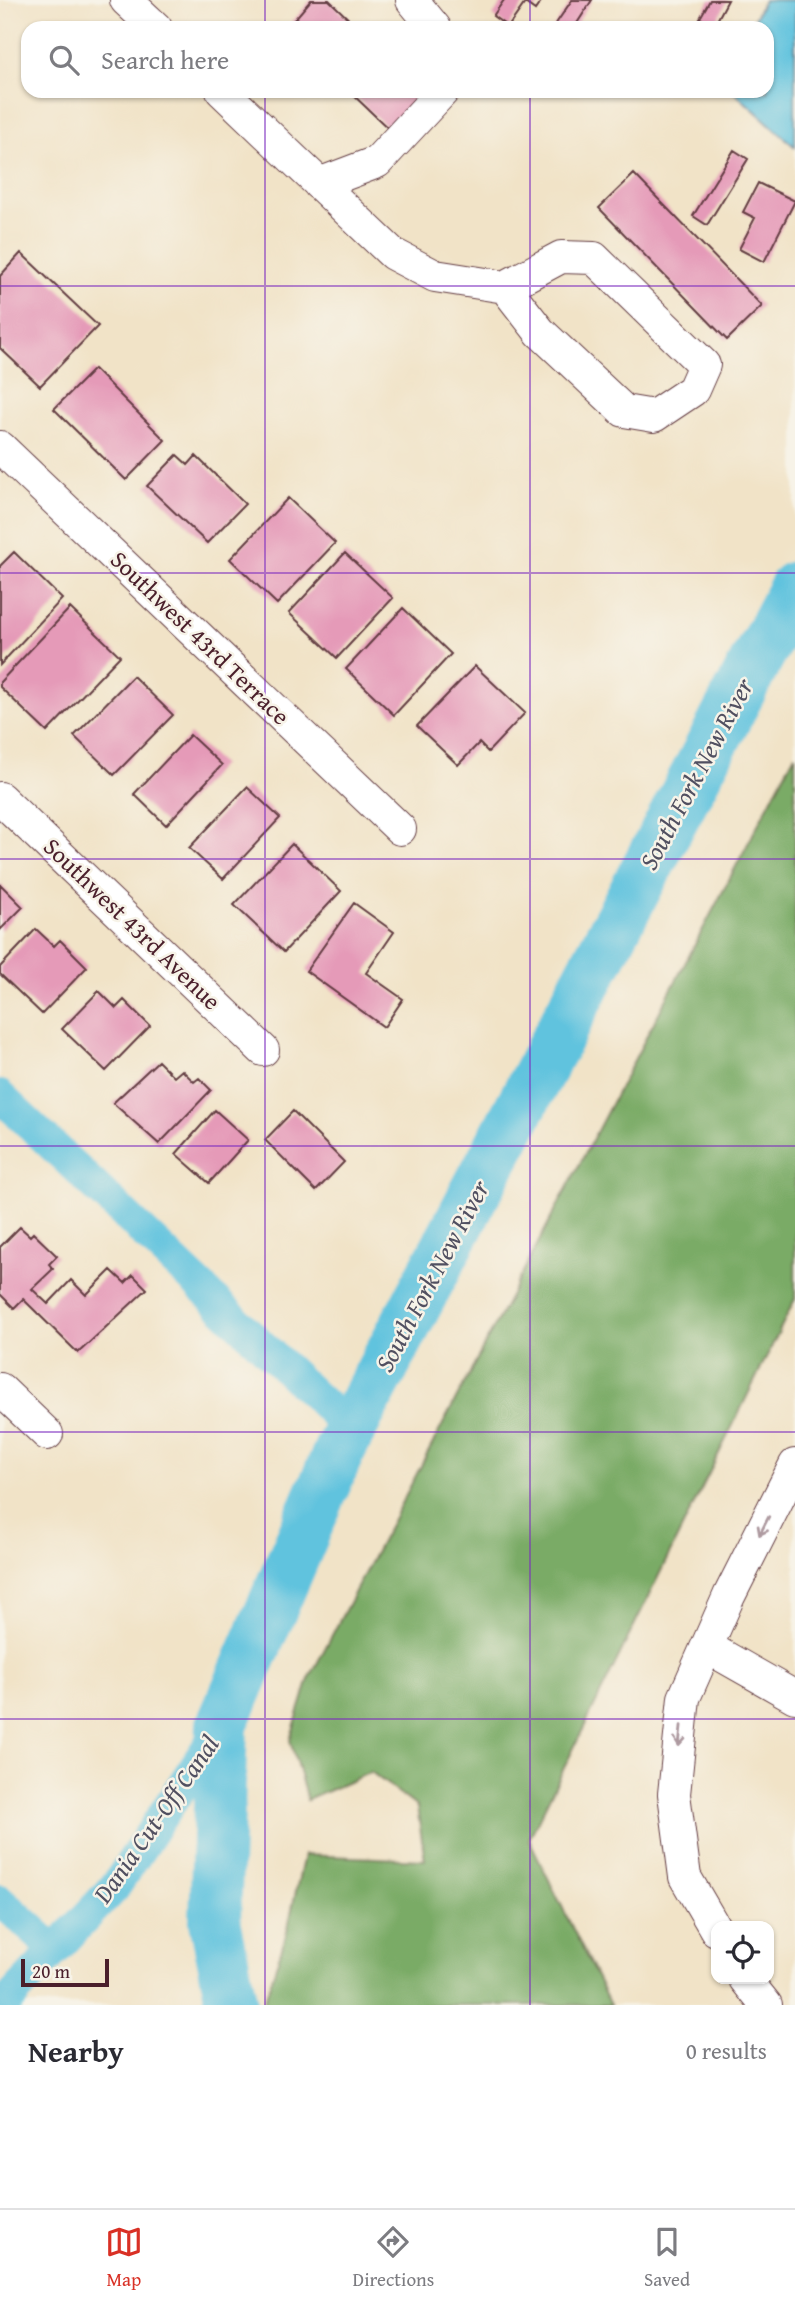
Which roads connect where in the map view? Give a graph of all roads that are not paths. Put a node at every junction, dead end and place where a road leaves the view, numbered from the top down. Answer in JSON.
{"nodes":[{"id":1,"x":126,"y":0,"type":"edge"},
{"id":2,"x":412,"y":0,"type":"edge"},
{"id":3,"x":148,"y":21,"type":"edge"},
{"id":4,"x":429,"y":21,"type":"edge"},
{"id":5,"x":229,"y":98,"type":"edge"},
{"id":6,"x":436,"y":98,"type":"edge"},
{"id":7,"x":319,"y":184,"type":"junction"},
{"id":8,"x":505,"y":287,"type":"junction"},
{"id":9,"x":0,"y":447,"type":"edge"},
{"id":10,"x":0,"y":798,"type":"edge"},
{"id":11,"x":400,"y":829,"type":"dead end"},
{"id":12,"x":263,"y":1050,"type":"dead end"},
{"id":13,"x":0,"y":1389,"type":"edge"},
{"id":14,"x":47,"y":1434,"type":"dead end"},
{"id":15,"x":795,"y":1465,"type":"edge"},
{"id":16,"x":706,"y":1647,"type":"junction"},
{"id":17,"x":795,"y":1697,"type":"edge"},
{"id":18,"x":711,"y":1922,"type":"edge"},
{"id":19,"x":749,"y":1984,"type":"edge"},
{"id":20,"x":766,"y":2005,"type":"edge"}],
"edges":[{"from":1,"to":3,"type":"street"},
{"from":2,"to":4,"type":"street"},
{"from":5,"to":7,"type":"street"},
{"from":6,"to":7,"type":"street"},
{"from":7,"to":8,"type":"street"},
{"from":8,"to":8,"type":"street"},
{"from":9,"to":11,"type":"street","name":"Southwest 43rd Terrace"},
{"from":10,"to":12,"type":"street","name":"Southwest 43rd Avenue"},
{"from":13,"to":14,"type":"street"},
{"from":15,"to":16,"type":"street","one_way":true},
{"from":16,"to":17,"type":"street"},
{"from":16,"to":18,"type":"street","one_way":true},
{"from":19,"to":20,"type":"street"}]}
